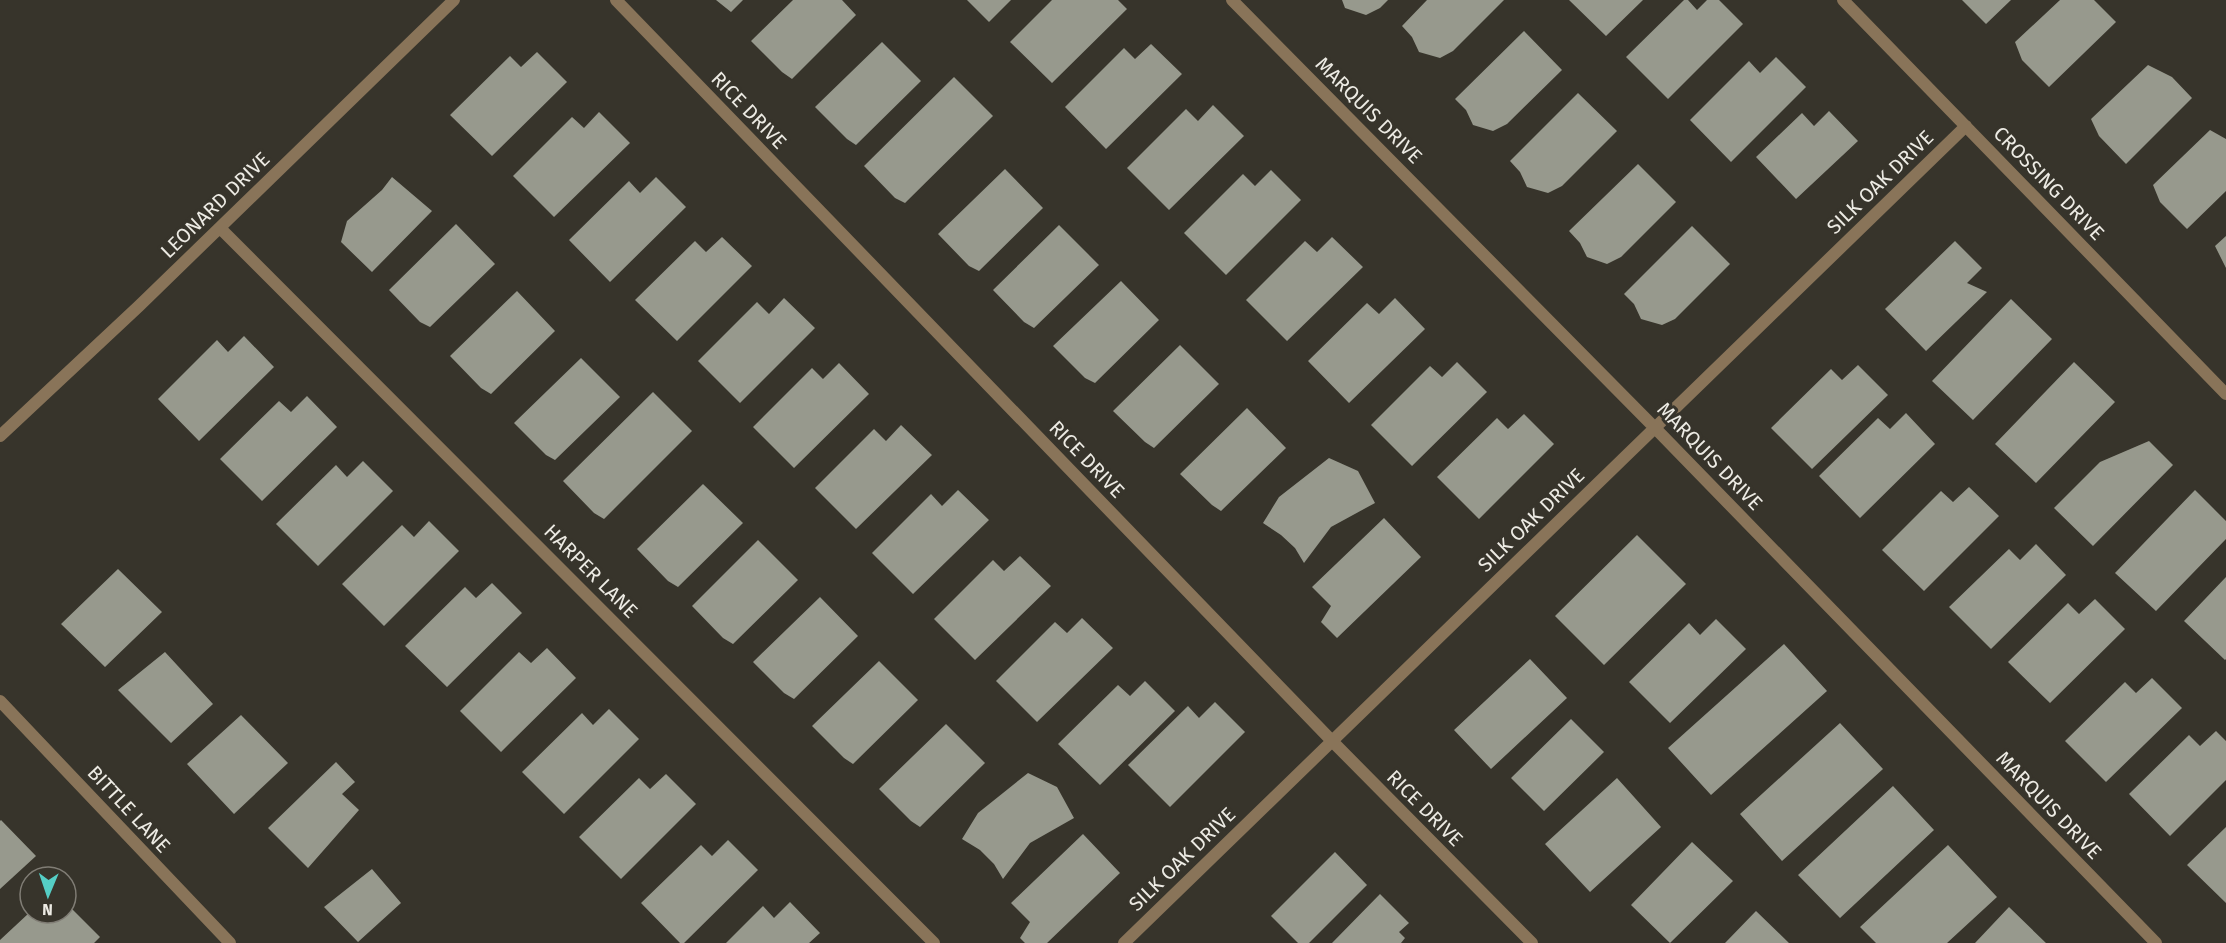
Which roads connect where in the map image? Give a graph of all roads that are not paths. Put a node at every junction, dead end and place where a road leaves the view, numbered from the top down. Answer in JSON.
{"nodes":[{"id":1,"x":454,"y":0,"type":"edge"},
{"id":2,"x":616,"y":0,"type":"edge"},
{"id":3,"x":1233,"y":0,"type":"edge"},
{"id":4,"x":1844,"y":0,"type":"edge"},
{"id":5,"x":1966,"y":126,"type":"junction"},
{"id":6,"x":220,"y":228,"type":"junction"},
{"id":7,"x":2226,"y":394,"type":"edge"},
{"id":8,"x":1655,"y":428,"type":"junction"},
{"id":9,"x":0,"y":436,"type":"edge"},
{"id":10,"x":0,"y":701,"type":"edge"},
{"id":11,"x":1332,"y":741,"type":"junction"},
{"id":12,"x":230,"y":943,"type":"edge"},
{"id":13,"x":934,"y":943,"type":"edge"},
{"id":14,"x":1124,"y":943,"type":"edge"},
{"id":15,"x":1532,"y":943,"type":"edge"},
{"id":16,"x":2156,"y":943,"type":"edge"}],
"edges":[{"from":1,"to":6,"type":"street","name":"LEONARD DRIVE"},
{"from":2,"to":11,"type":"street","name":"RICE DRIVE"},
{"from":3,"to":8,"type":"street","name":"MARQUIS DRIVE"},
{"from":4,"to":5,"type":"street","name":"CROSSING DRIVE"},
{"from":5,"to":7,"type":"street","name":"CROSSING DRIVE"},
{"from":5,"to":8,"type":"street","name":"SILK OAK DRIVE"},
{"from":6,"to":9,"type":"street","name":"LEONARD DRIVE"},
{"from":6,"to":13,"type":"street","name":"HARPER LANE"},
{"from":8,"to":11,"type":"street","name":"SILK OAK DRIVE"},
{"from":8,"to":16,"type":"street","name":"MARQUIS DRIVE"},
{"from":10,"to":12,"type":"street","name":"BITTLE LANE"},
{"from":11,"to":14,"type":"street","name":"SILK OAK DRIVE"},
{"from":11,"to":15,"type":"street","name":"RICE DRIVE"}]}
